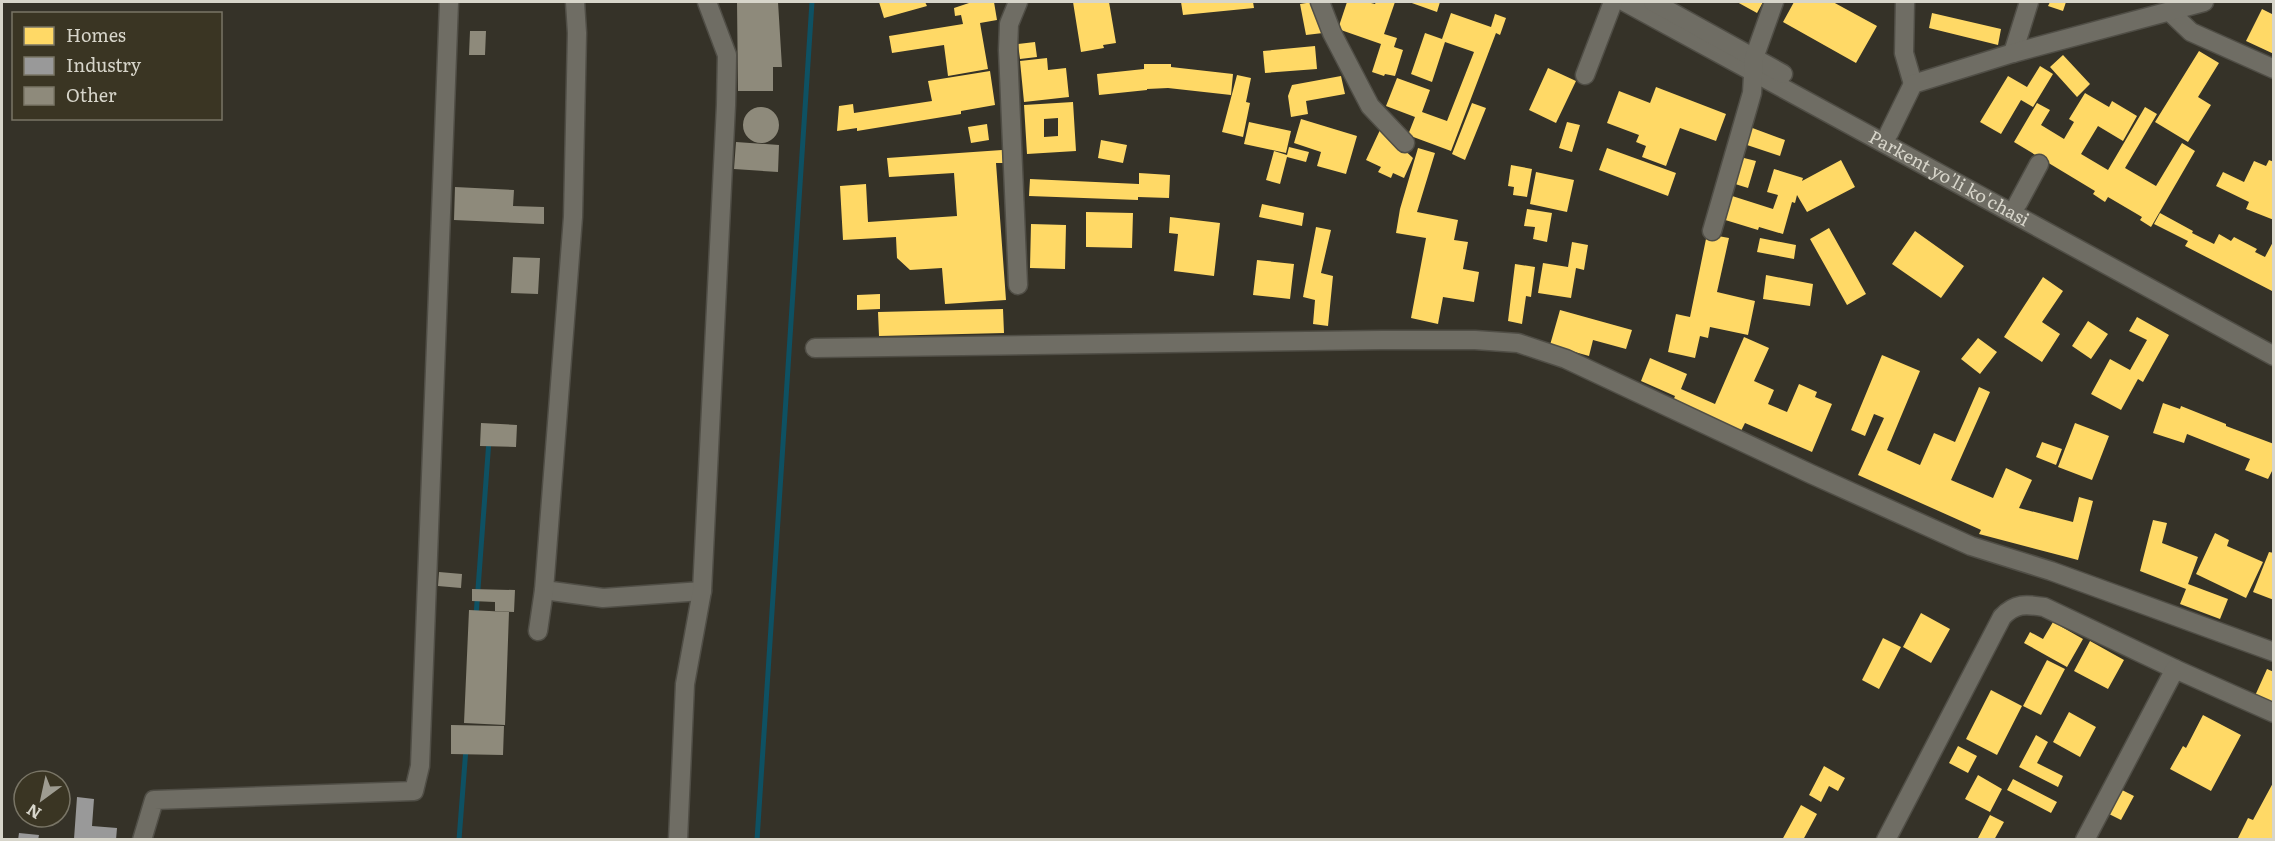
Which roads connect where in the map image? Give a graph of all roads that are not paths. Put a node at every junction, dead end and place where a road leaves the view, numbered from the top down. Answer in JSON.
{"nodes":[{"id":1,"x":449,"y":2,"type":"edge"},
{"id":2,"x":575,"y":2,"type":"edge"},
{"id":3,"x":707,"y":2,"type":"edge"},
{"id":4,"x":1018,"y":2,"type":"edge"},
{"id":5,"x":1320,"y":2,"type":"edge"},
{"id":6,"x":1613,"y":2,"type":"edge"},
{"id":7,"x":1625,"y":2,"type":"edge"},
{"id":8,"x":1653,"y":2,"type":"edge"},
{"id":9,"x":1774,"y":2,"type":"edge"},
{"id":10,"x":1905,"y":2,"type":"edge"},
{"id":11,"x":2029,"y":2,"type":"edge"},
{"id":12,"x":2204,"y":2,"type":"edge"},
{"id":13,"x":2170,"y":12,"type":"junction"},
{"id":14,"x":2013,"y":53,"type":"junction"},
{"id":15,"x":1753,"y":65,"type":"junction"},
{"id":16,"x":2274,"y":69,"type":"edge"},
{"id":17,"x":1585,"y":75,"type":"dead end"},
{"id":18,"x":1913,"y":84,"type":"junction"},
{"id":19,"x":1889,"y":133,"type":"junction"},
{"id":20,"x":1405,"y":143,"type":"dead end"},
{"id":21,"x":2039,"y":164,"type":"dead end"},
{"id":22,"x":2018,"y":203,"type":"junction"},
{"id":23,"x":1712,"y":231,"type":"dead end"},
{"id":24,"x":1018,"y":285,"type":"dead end"},
{"id":25,"x":2274,"y":343,"type":"edge"},
{"id":26,"x":815,"y":348,"type":"dead end"},
{"id":27,"x":2274,"y":356,"type":"edge"},
{"id":28,"x":544,"y":590,"type":"junction"},
{"id":29,"x":702,"y":591,"type":"junction"},
{"id":30,"x":538,"y":631,"type":"dead end"},
{"id":31,"x":2274,"y":652,"type":"edge"},
{"id":32,"x":2175,"y":669,"type":"junction"},
{"id":33,"x":2274,"y":713,"type":"edge"},
{"id":34,"x":142,"y":840,"type":"edge"},
{"id":35,"x":678,"y":840,"type":"edge"},
{"id":36,"x":1886,"y":840,"type":"edge"},
{"id":37,"x":2085,"y":840,"type":"edge"}],
"edges":[{"from":1,"to":34,"type":"street"},
{"from":2,"to":28,"type":"street"},
{"from":3,"to":29,"type":"street"},
{"from":4,"to":24,"type":"street"},
{"from":5,"to":20,"type":"street"},
{"from":6,"to":17,"type":"street"},
{"from":7,"to":15,"type":"street","name":"Parkent yo'li ko'chasi"},
{"from":8,"to":15,"type":"street","name":"Parkent yo'li ko'chasi"},
{"from":9,"to":15,"type":"street"},
{"from":10,"to":18,"type":"street"},
{"from":11,"to":14,"type":"street"},
{"from":12,"to":13,"type":"street"},
{"from":13,"to":14,"type":"street"},
{"from":13,"to":16,"type":"street"},
{"from":14,"to":18,"type":"street"},
{"from":15,"to":19,"type":"street","name":"Parkent yo'li ko'chasi"},
{"from":15,"to":23,"type":"street"},
{"from":15,"to":27,"type":"street","name":"Parkent yo'li ko'chasi"},
{"from":18,"to":19,"type":"street"},
{"from":19,"to":22,"type":"street","name":"Parkent yo'li ko'chasi"},
{"from":21,"to":22,"type":"street"},
{"from":22,"to":25,"type":"street","name":"Parkent yo'li ko'chasi"},
{"from":26,"to":31,"type":"street"},
{"from":28,"to":29,"type":"street"},
{"from":28,"to":30,"type":"street"},
{"from":29,"to":35,"type":"street"},
{"from":32,"to":33,"type":"street"},
{"from":32,"to":36,"type":"street"},
{"from":32,"to":37,"type":"street"}]}
